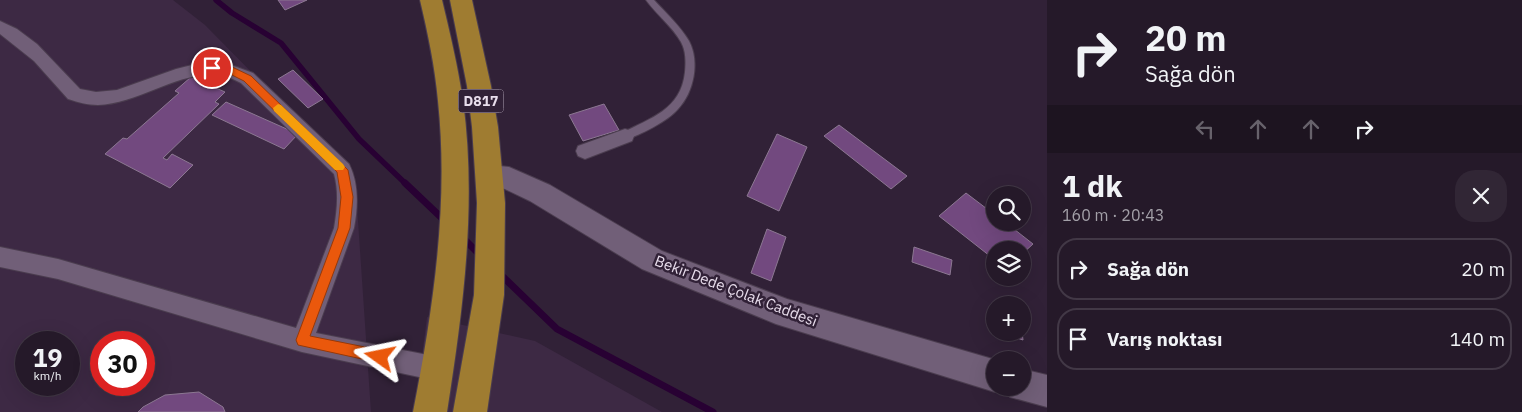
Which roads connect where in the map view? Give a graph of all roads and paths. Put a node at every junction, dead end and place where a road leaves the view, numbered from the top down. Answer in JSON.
{"nodes":[{"id":1,"x":431,"y":0,"type":"edge"},
{"id":2,"x":461,"y":0,"type":"edge"},
{"id":3,"x":650,"y":0,"type":"edge"},
{"id":4,"x":0,"y":27,"type":"edge"},
{"id":5,"x":625,"y":136,"type":"joint"},
{"id":6,"x":585,"y":151,"type":"dead end"},
{"id":7,"x":491,"y":190,"type":"junction"},
{"id":8,"x":0,"y":257,"type":"edge"},
{"id":9,"x":302,"y":340,"type":"junction"},
{"id":10,"x":438,"y":369,"type":"junction"},
{"id":11,"x":986,"y":373,"type":"edge"},
{"id":12,"x":1031,"y":388,"type":"edge"},
{"id":13,"x":1047,"y":392,"type":"edge"},
{"id":14,"x":430,"y":412,"type":"edge"},
{"id":15,"x":470,"y":412,"type":"edge"}],
"edges":[{"from":1,"to":10,"type":"highway","number":"D817"},
{"from":2,"to":7,"type":"highway","number":"D817"},
{"from":3,"to":5,"type":"lane"},
{"from":4,"to":9,"type":"street"},
{"from":5,"to":6,"type":"street"},
{"from":7,"to":11,"type":"street","name":"Bekir Dede Çolak Caddesi"},
{"from":7,"to":15,"type":"highway","number":"D817"},
{"from":8,"to":9,"type":"street"},
{"from":9,"to":10,"type":"street"},
{"from":10,"to":14,"type":"highway","number":"D817"},
{"from":12,"to":13,"type":"street"}]}
